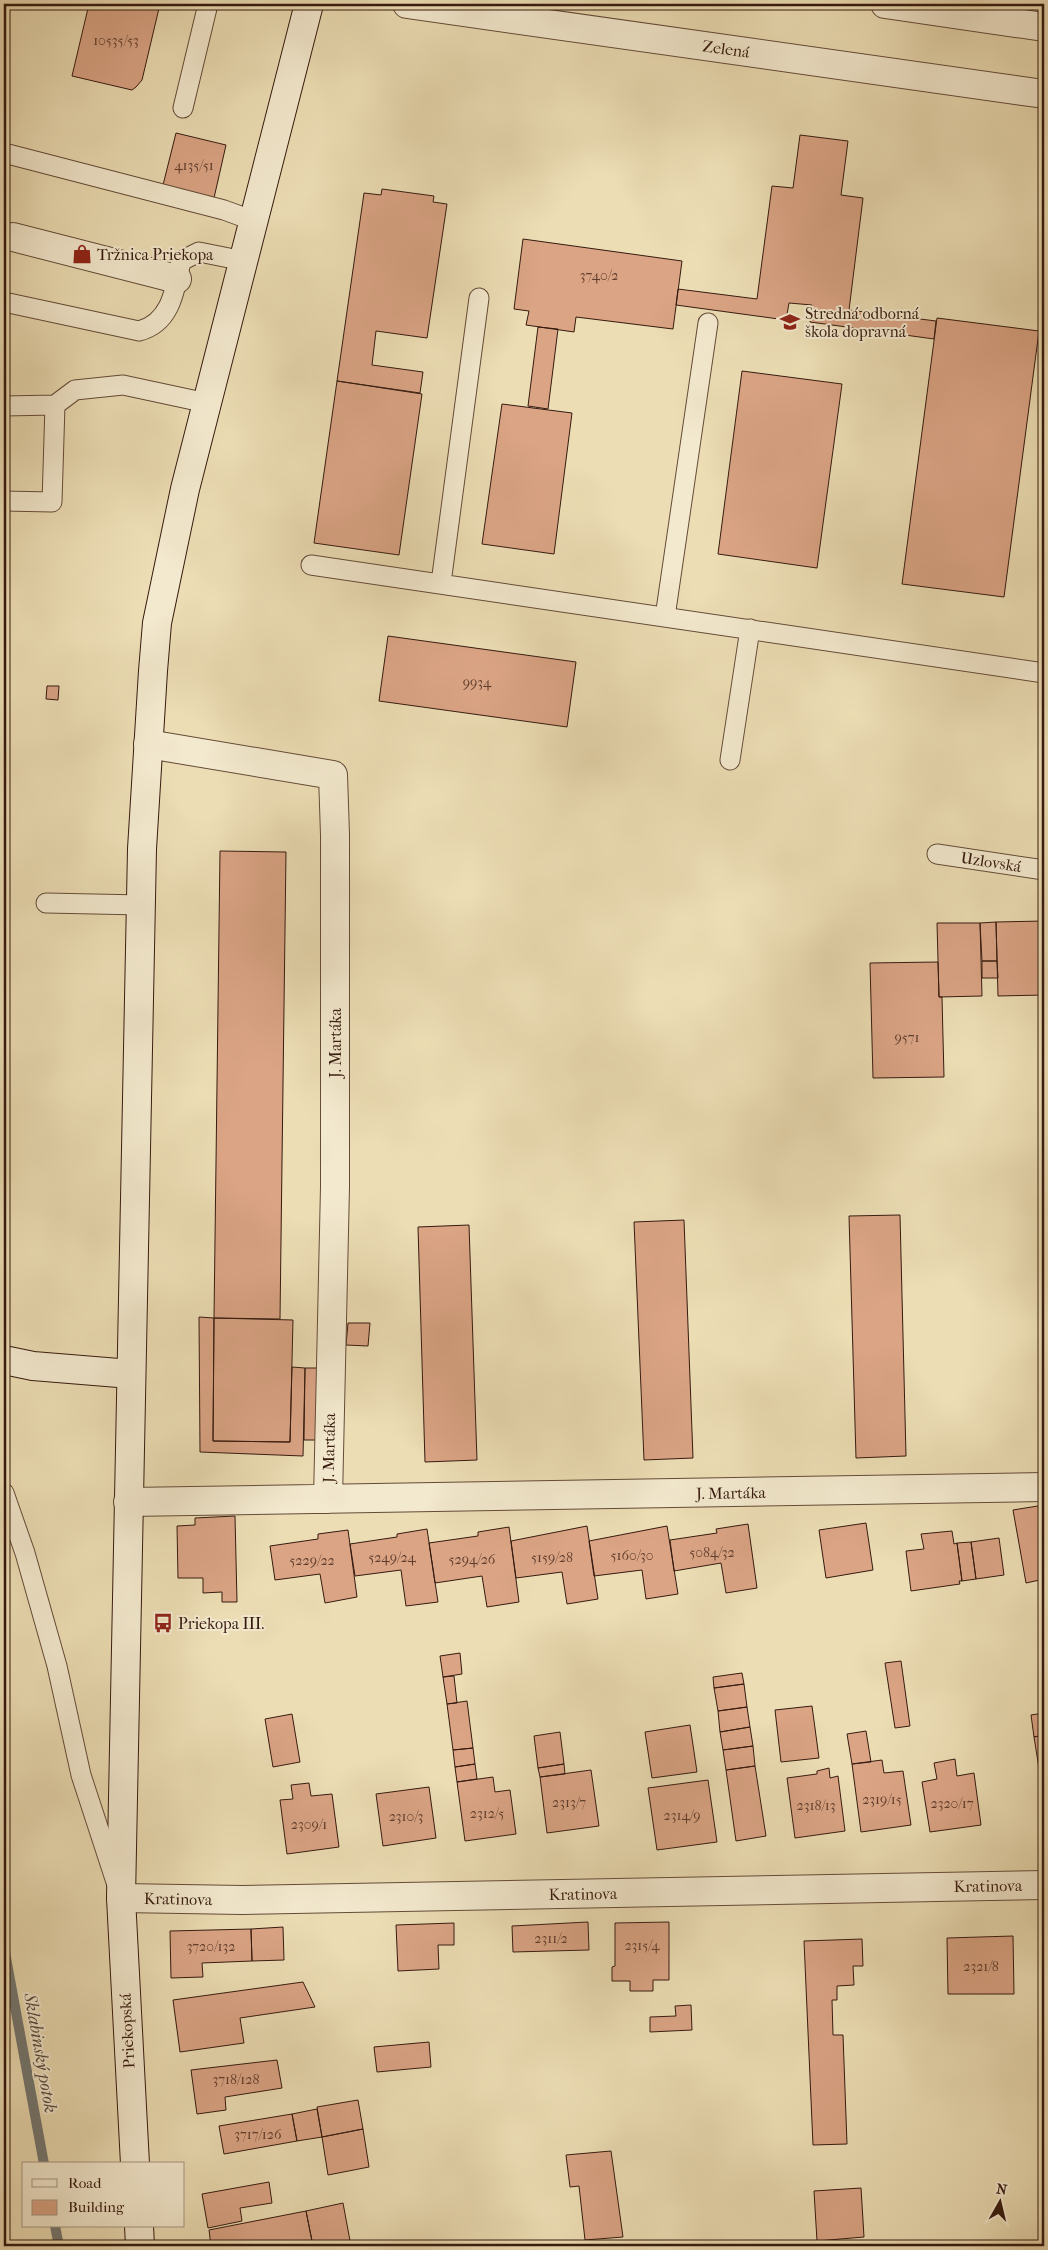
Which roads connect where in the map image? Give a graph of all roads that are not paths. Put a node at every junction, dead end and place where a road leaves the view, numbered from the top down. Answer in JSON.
{"nodes":[{"id":1,"x":208,"y":4,"type":"edge"},
{"id":2,"x":309,"y":4,"type":"edge"},
{"id":3,"x":407,"y":4,"type":"edge"},
{"id":4,"x":885,"y":4,"type":"edge"},
{"id":5,"x":1044,"y":26,"type":"edge"},
{"id":6,"x":1044,"y":94,"type":"edge"},
{"id":7,"x":183,"y":108,"type":"dead end"},
{"id":8,"x":4,"y":153,"type":"edge"},
{"id":9,"x":254,"y":221,"type":"junction"},
{"id":10,"x":14,"y":237,"type":"dead end"},
{"id":11,"x":244,"y":261,"type":"junction"},
{"id":12,"x":177,"y":279,"type":"junction"},
{"id":13,"x":479,"y":298,"type":"dead end"},
{"id":14,"x":4,"y":302,"type":"edge"},
{"id":15,"x":708,"y":322,"type":"dead end"},
{"id":16,"x":207,"y":403,"type":"junction"},
{"id":17,"x":56,"y":405,"type":"junction"},
{"id":18,"x":4,"y":406,"type":"edge"},
{"id":19,"x":4,"y":502,"type":"edge"},
{"id":20,"x":311,"y":565,"type":"dead end"},
{"id":21,"x":441,"y":584,"type":"junction"},
{"id":22,"x":665,"y":617,"type":"junction"},
{"id":23,"x":750,"y":629,"type":"junction"},
{"id":24,"x":1044,"y":673,"type":"edge"},
{"id":25,"x":148,"y":744,"type":"junction"},
{"id":26,"x":730,"y":760,"type":"dead end"},
{"id":27,"x":938,"y":854,"type":"dead end"},
{"id":28,"x":1044,"y":870,"type":"edge"},
{"id":29,"x":46,"y":903,"type":"dead end"},
{"id":30,"x":142,"y":905,"type":"junction"},
{"id":31,"x":4,"y":1360,"type":"edge"},
{"id":32,"x":131,"y":1374,"type":"junction"},
{"id":33,"x":1044,"y":1488,"type":"edge"},
{"id":34,"x":4,"y":1494,"type":"edge"},
{"id":35,"x":328,"y":1499,"type":"junction"},
{"id":36,"x":128,"y":1502,"type":"junction"},
{"id":37,"x":1044,"y":1885,"type":"edge"},
{"id":38,"x":121,"y":1898,"type":"junction"},
{"id":39,"x":135,"y":2162,"type":"edge"},
{"id":40,"x":139,"y":2228,"type":"edge"},
{"id":41,"x":140,"y":2246,"type":"edge"}],
"edges":[{"from":1,"to":7,"type":"lane"},
{"from":2,"to":9,"type":"street","name":"Priekopská"},
{"from":3,"to":6,"type":"street","name":"Zelená"},
{"from":4,"to":5,"type":"street"},
{"from":8,"to":9,"type":"lane"},
{"from":9,"to":11,"type":"street","name":"Priekopská"},
{"from":10,"to":12,"type":"street"},
{"from":11,"to":12,"type":"lane"},
{"from":11,"to":16,"type":"street","name":"Priekopská"},
{"from":12,"to":14,"type":"lane"},
{"from":13,"to":21,"type":"lane"},
{"from":15,"to":22,"type":"lane"},
{"from":16,"to":17,"type":"lane"},
{"from":16,"to":25,"type":"street","name":"Priekopská"},
{"from":17,"to":18,"type":"lane"},
{"from":17,"to":19,"type":"lane"},
{"from":20,"to":21,"type":"lane"},
{"from":21,"to":22,"type":"lane"},
{"from":22,"to":23,"type":"lane"},
{"from":23,"to":24,"type":"lane"},
{"from":23,"to":26,"type":"lane"},
{"from":25,"to":30,"type":"street","name":"Priekopská"},
{"from":25,"to":35,"type":"street","name":"J. Martáka"},
{"from":27,"to":28,"type":"lane","name":"Uzlovská"},
{"from":29,"to":30,"type":"lane"},
{"from":30,"to":32,"type":"street","name":"Priekopská"},
{"from":31,"to":32,"type":"street"},
{"from":32,"to":36,"type":"street","name":"Priekopská"},
{"from":33,"to":35,"type":"street","name":"J. Martáka"},
{"from":34,"to":38,"type":"lane"},
{"from":35,"to":36,"type":"street","name":"J. Martáka"},
{"from":36,"to":38,"type":"street","name":"Priekopská"},
{"from":37,"to":38,"type":"street","name":"Kratinova"},
{"from":38,"to":39,"type":"street","name":"Priekopská"},
{"from":40,"to":41,"type":"street"}]}
